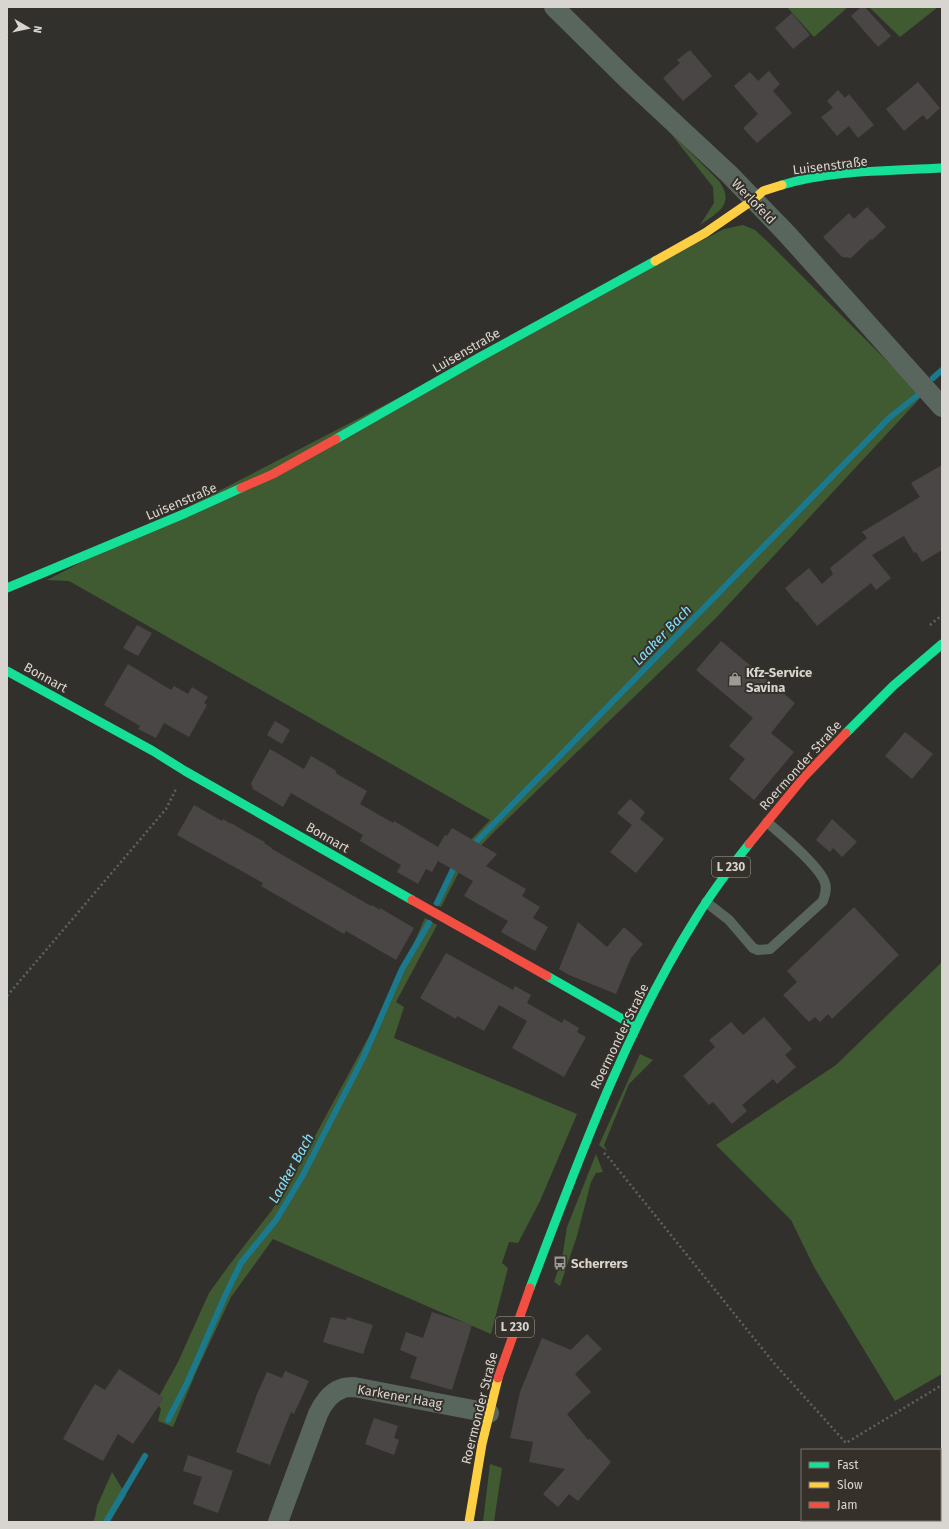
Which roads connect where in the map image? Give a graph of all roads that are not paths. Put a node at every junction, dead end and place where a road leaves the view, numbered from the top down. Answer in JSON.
{"nodes":[{"id":1,"x":554,"y":7,"type":"edge"},
{"id":2,"x":942,"y":168,"type":"edge"},
{"id":3,"x":753,"y":200,"type":"junction"},
{"id":4,"x":942,"y":407,"type":"edge"},
{"id":5,"x":7,"y":588,"type":"edge"},
{"id":6,"x":942,"y":644,"type":"edge"},
{"id":7,"x":7,"y":671,"type":"edge"},
{"id":8,"x":767,"y":822,"type":"junction"},
{"id":9,"x":706,"y":902,"type":"junction"},
{"id":10,"x":635,"y":1028,"type":"junction"},
{"id":11,"x":489,"y":1413,"type":"junction"},
{"id":12,"x":278,"y":1522,"type":"edge"},
{"id":13,"x":469,"y":1522,"type":"edge"}],
"edges":[{"from":1,"to":3,"type":"street","name":"Werlofeld"},
{"from":2,"to":3,"type":"street","name":"Luisenstraße"},
{"from":3,"to":4,"type":"street","name":"Werlofeld"},
{"from":3,"to":5,"type":"street","name":"Luisenstraße"},
{"from":6,"to":8,"type":"street","name":"Roermonder Straße","number":"L 230"},
{"from":7,"to":10,"type":"street","name":"Bonnart"},
{"from":8,"to":9,"type":"street","name":"Roermonder Straße","number":"L 230"},
{"from":8,"to":9,"type":"lane"},
{"from":9,"to":10,"type":"street","name":"Roermonder Straße","number":"L 230"},
{"from":10,"to":11,"type":"street","name":"Roermonder Straße","number":"L 230"},
{"from":11,"to":12,"type":"street","name":"Karkener Haag"},
{"from":11,"to":13,"type":"street","name":"Roermonder Straße","number":"L 230"}]}
